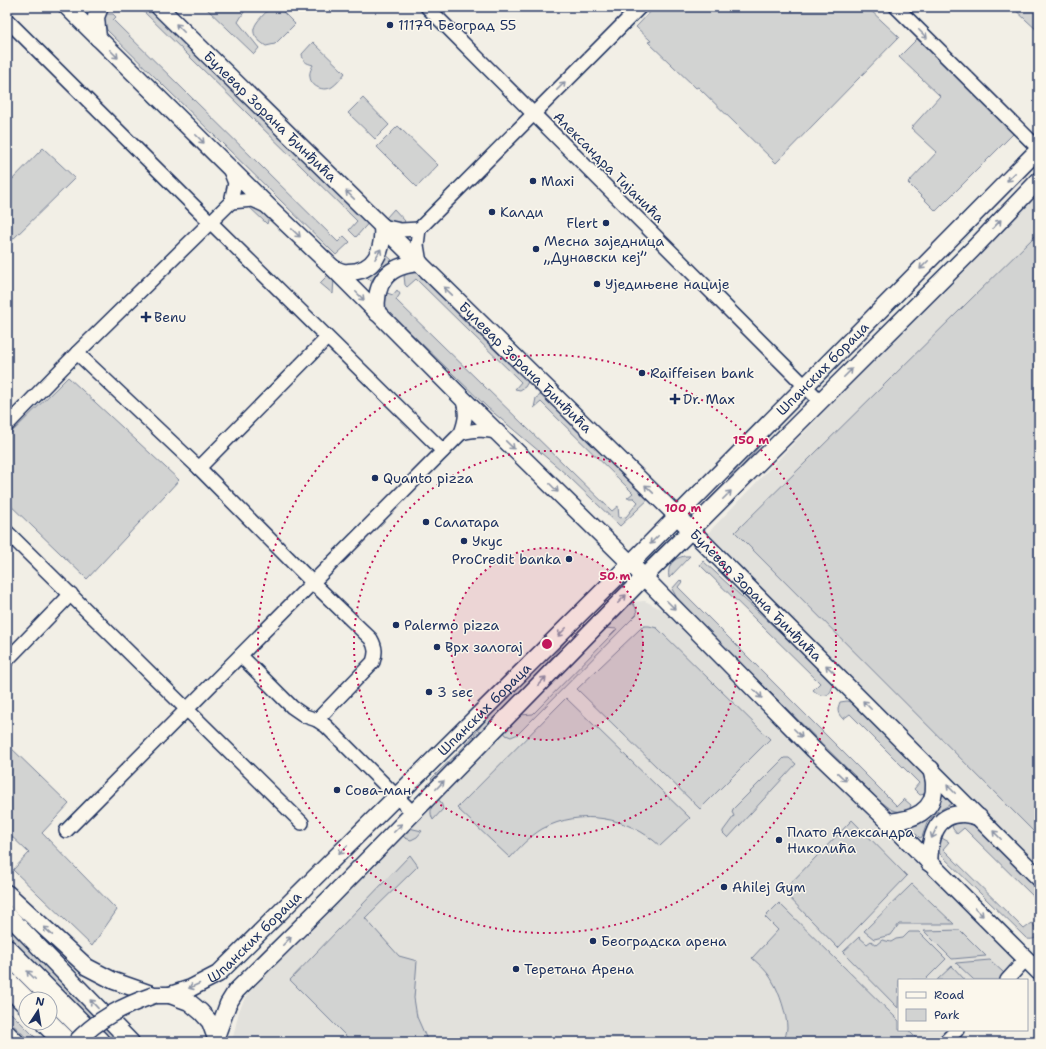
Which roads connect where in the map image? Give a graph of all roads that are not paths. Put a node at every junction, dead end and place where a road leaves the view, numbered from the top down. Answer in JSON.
{"nodes":[{"id":1,"x":66,"y":7,"type":"edge"},
{"id":2,"x":100,"y":7,"type":"edge"},
{"id":3,"x":159,"y":7,"type":"edge"},
{"id":4,"x":427,"y":7,"type":"edge"},
{"id":5,"x":640,"y":7,"type":"edge"},
{"id":6,"x":896,"y":7,"type":"edge"},
{"id":7,"x":7,"y":20,"type":"edge"},
{"id":8,"x":98,"y":38,"type":"junction"},
{"id":9,"x":533,"y":114,"type":"junction"},
{"id":10,"x":1039,"y":149,"type":"edge"},
{"id":11,"x":228,"y":167,"type":"junction"},
{"id":12,"x":1039,"y":180,"type":"edge"},
{"id":13,"x":231,"y":202,"type":"junction"},
{"id":14,"x":268,"y":206,"type":"junction"},
{"id":15,"x":210,"y":222,"type":"junction"},
{"id":16,"x":382,"y":226,"type":"junction"},
{"id":17,"x":419,"y":229,"type":"junction"},
{"id":18,"x":420,"y":264,"type":"junction"},
{"id":19,"x":333,"y":268,"type":"junction"},
{"id":20,"x":378,"y":313,"type":"junction"},
{"id":21,"x":327,"y":338,"type":"junction"},
{"id":22,"x":77,"y":352,"type":"junction"},
{"id":23,"x":805,"y":386,"type":"junction"},
{"id":24,"x":462,"y":398,"type":"junction"},
{"id":25,"x":820,"y":401,"type":"junction"},
{"id":26,"x":7,"y":425,"type":"edge"},
{"id":27,"x":496,"y":432,"type":"junction"},
{"id":28,"x":461,"y":433,"type":"junction"},
{"id":29,"x":443,"y":452,"type":"junction"},
{"id":30,"x":198,"y":468,"type":"junction"},
{"id":31,"x":677,"y":516,"type":"junction"},
{"id":32,"x":691,"y":531,"type":"junction"},
{"id":33,"x":7,"y":532,"type":"edge"},
{"id":34,"x":630,"y":563,"type":"junction"},
{"id":35,"x":644,"y":577,"type":"junction"},
{"id":36,"x":312,"y":582,"type":"junction"},
{"id":37,"x":71,"y":594,"type":"junction"},
{"id":38,"x":241,"y":656,"type":"junction"},
{"id":39,"x":7,"y":660,"type":"edge"},
{"id":40,"x":187,"y":710,"type":"junction"},
{"id":41,"x":317,"y":720,"type":"junction"},
{"id":42,"x":931,"y":769,"type":"junction"},
{"id":43,"x":396,"y":797,"type":"junction"},
{"id":44,"x":413,"y":813,"type":"junction"},
{"id":45,"x":979,"y":816,"type":"junction"},
{"id":46,"x":889,"y":822,"type":"junction"},
{"id":47,"x":302,"y":823,"type":"dead end"},
{"id":48,"x":66,"y":831,"type":"dead end"},
{"id":49,"x":929,"y":862,"type":"junction"},
{"id":50,"x":1039,"y":878,"type":"edge"},
{"id":51,"x":7,"y":892,"type":"edge"},
{"id":52,"x":7,"y":914,"type":"edge"},
{"id":53,"x":7,"y":951,"type":"edge"},
{"id":54,"x":1026,"y":959,"type":"junction"},
{"id":55,"x":1039,"y":972,"type":"edge"},
{"id":56,"x":1008,"y":979,"type":"edge"},
{"id":57,"x":7,"y":983,"type":"edge"},
{"id":58,"x":18,"y":994,"type":"edge"},
{"id":59,"x":154,"y":995,"type":"junction"},
{"id":60,"x":170,"y":995,"type":"junction"},
{"id":61,"x":55,"y":1031,"type":"edge"},
{"id":62,"x":956,"y":1031,"type":"edge"},
{"id":63,"x":7,"y":1033,"type":"edge"},
{"id":64,"x":216,"y":1040,"type":"edge"},
{"id":65,"x":16,"y":1042,"type":"edge"},
{"id":66,"x":66,"y":1042,"type":"edge"},
{"id":67,"x":76,"y":1042,"type":"edge"},
{"id":68,"x":98,"y":1042,"type":"edge"},
{"id":69,"x":131,"y":1042,"type":"edge"},
{"id":70,"x":945,"y":1042,"type":"edge"}],
"edges":[{"from":1,"to":8,"type":"street"},
{"from":2,"to":8,"type":"street"},
{"from":16,"to":3,"type":"street","name":"Булевар Зорана Ђинђића","one_way":true},
{"from":4,"to":9,"type":"street","name":"Александра Тијанића"},
{"from":9,"to":5,"type":"street","one_way":true},
{"from":6,"to":10,"type":"street","one_way":true},
{"from":7,"to":15,"type":"street"},
{"from":8,"to":11,"type":"street","one_way":true},
{"from":9,"to":17,"type":"street"},
{"from":9,"to":23,"type":"street","name":"Александра Тијанића"},
{"from":10,"to":23,"type":"street","name":"Шпанских бораца","one_way":true},
{"from":11,"to":13,"type":"street"},
{"from":11,"to":14,"type":"street"},
{"from":25,"to":12,"type":"street","name":"Шпанских бораца","one_way":true},
{"from":13,"to":14,"type":"street"},
{"from":13,"to":15,"type":"street"},
{"from":14,"to":19,"type":"street","one_way":true},
{"from":15,"to":21,"type":"street"},
{"from":15,"to":22,"type":"street"},
{"from":16,"to":17,"type":"street"},
{"from":16,"to":18,"type":"street","name":"Булевар Зорана Ђинђића"},
{"from":19,"to":16,"type":"street","one_way":true},
{"from":17,"to":18,"type":"street"},
{"from":18,"to":20,"type":"street"},
{"from":31,"to":18,"type":"street","name":"Булевар Зорана Ђинђића","one_way":true},
{"from":19,"to":20,"type":"street","one_way":true},
{"from":20,"to":24,"type":"street"},
{"from":21,"to":29,"type":"street"},
{"from":21,"to":30,"type":"street"},
{"from":22,"to":26,"type":"street"},
{"from":22,"to":30,"type":"street"},
{"from":23,"to":25,"type":"street","name":"Александра Тијанића"},
{"from":23,"to":31,"type":"street","name":"Шпанских бораца"},
{"from":24,"to":27,"type":"street"},
{"from":24,"to":28,"type":"street"},
{"from":32,"to":25,"type":"street","name":"Шпанских бораца","one_way":true},
{"from":27,"to":28,"type":"street"},
{"from":27,"to":34,"type":"street","one_way":true},
{"from":28,"to":29,"type":"street"},
{"from":29,"to":36,"type":"street"},
{"from":30,"to":36,"type":"street"},
{"from":31,"to":32,"type":"street","name":"Булевар Зорана Ђинђића"},
{"from":31,"to":34,"type":"street","name":"Шпанских бораца","one_way":true},
{"from":32,"to":35,"type":"street","name":"Шпанских бораца"},
{"from":42,"to":32,"type":"street","name":"Булевар Зорана Ђинђића","one_way":true},
{"from":33,"to":37,"type":"street"},
{"from":34,"to":35,"type":"street"},
{"from":34,"to":43,"type":"street","name":"Шпанских бораца","one_way":true},
{"from":44,"to":35,"type":"street","name":"Шпанских бораца","one_way":true},
{"from":35,"to":46,"type":"street","one_way":true},
{"from":36,"to":38,"type":"street"},
{"from":36,"to":41,"type":"street"},
{"from":37,"to":39,"type":"street"},
{"from":37,"to":40,"type":"street"},
{"from":38,"to":40,"type":"street"},
{"from":38,"to":41,"type":"street"},
{"from":40,"to":47,"type":"street"},
{"from":40,"to":48,"type":"street"},
{"from":41,"to":43,"type":"street"},
{"from":45,"to":42,"type":"street","name":"Булевар Зорана Ђинђића","one_way":true},
{"from":42,"to":46,"type":"street"},
{"from":43,"to":44,"type":"street"},
{"from":43,"to":60,"type":"street","name":"Шпанских бораца","one_way":true},
{"from":64,"to":44,"type":"street","name":"Шпанских бораца","one_way":true},
{"from":45,"to":49,"type":"street","one_way":true},
{"from":50,"to":45,"type":"street","name":"Булевар Зорана Ђинђића","one_way":true},
{"from":46,"to":49,"type":"street"},
{"from":49,"to":54,"type":"street","one_way":true},
{"from":59,"to":51,"type":"street","one_way":true},
{"from":69,"to":52,"type":"street","one_way":true},
{"from":68,"to":53,"type":"highway","one_way":true},
{"from":54,"to":55,"type":"street"},
{"from":54,"to":56,"type":"street"},
{"from":57,"to":58,"type":"highway"},
{"from":59,"to":60,"type":"street"},
{"from":59,"to":67,"type":"street","bridge":true},
{"from":60,"to":64,"type":"street"},
{"from":61,"to":66,"type":"highway"},
{"from":62,"to":70,"type":"street"},
{"from":63,"to":65,"type":"street"}]}
